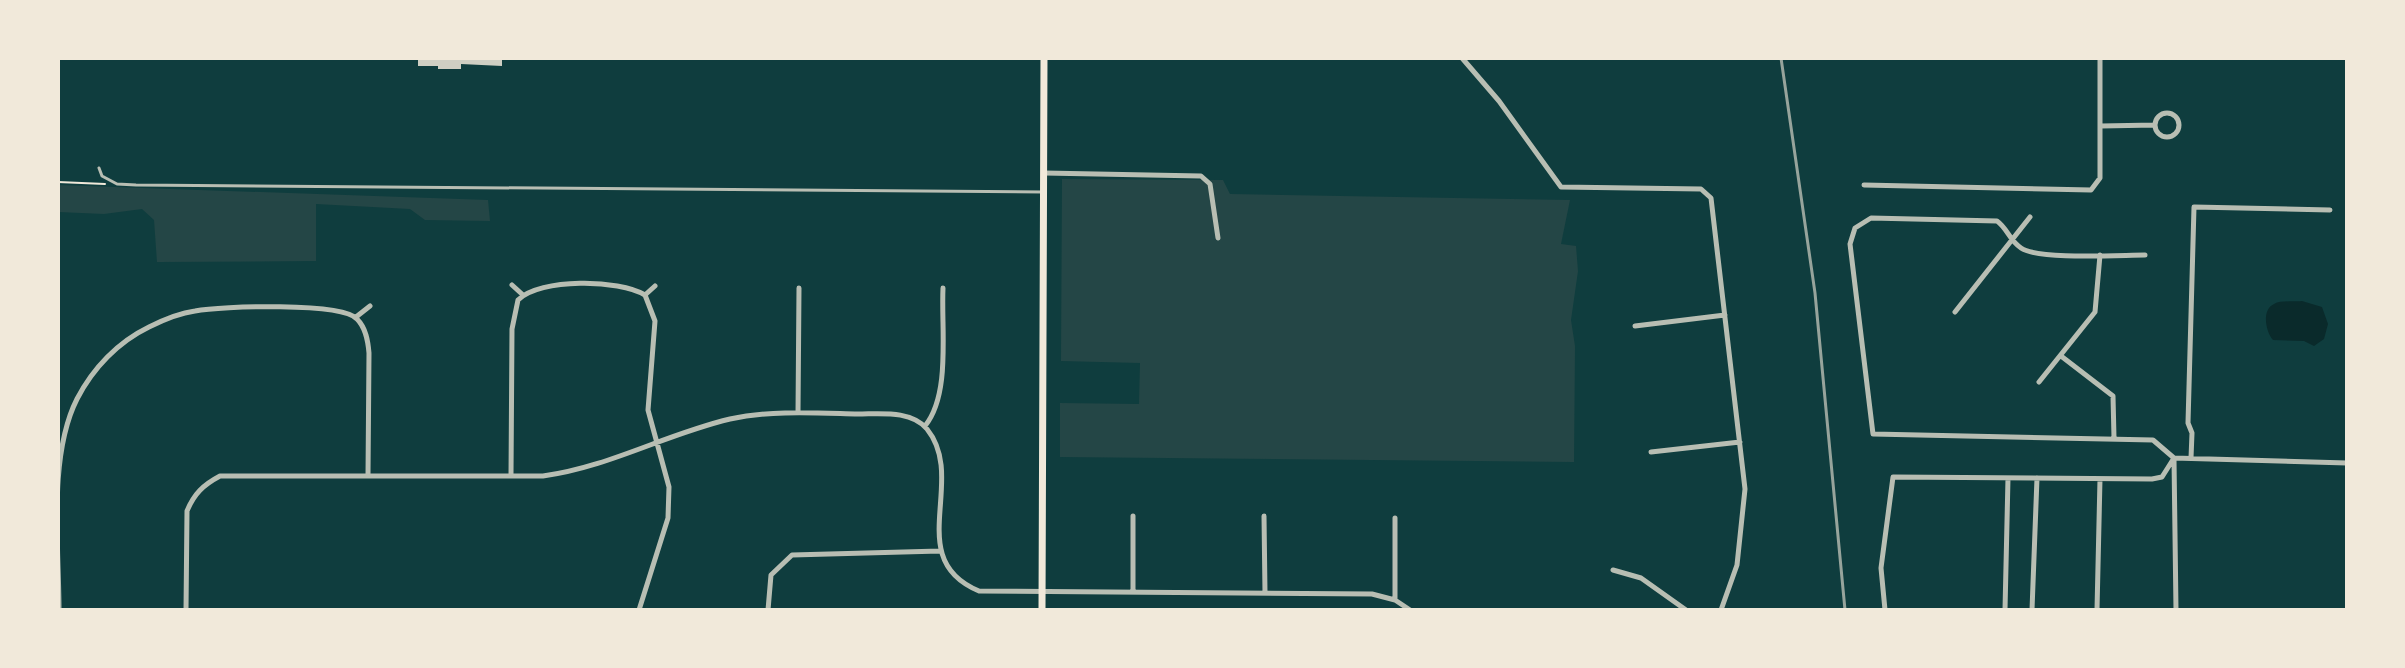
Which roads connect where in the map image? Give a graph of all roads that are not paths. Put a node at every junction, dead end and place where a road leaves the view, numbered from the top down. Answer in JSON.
{"nodes":[{"id":1,"x":1044,"y":58,"type":"edge"},
{"id":2,"x":1462,"y":58,"type":"edge"},
{"id":3,"x":2100,"y":58,"type":"edge"},
{"id":4,"x":2155,"y":125,"type":"junction"},
{"id":5,"x":2101,"y":126,"type":"junction"},
{"id":6,"x":99,"y":168,"type":"dead end"},
{"id":7,"x":1044,"y":173,"type":"junction"},
{"id":8,"x":1864,"y":185,"type":"dead end"},
{"id":9,"x":1044,"y":192,"type":"junction"},
{"id":10,"x":2330,"y":210,"type":"dead end"},
{"id":11,"x":2030,"y":217,"type":"dead end"},
{"id":12,"x":1218,"y":238,"type":"dead end"},
{"id":13,"x":2011,"y":241,"type":"junction"},
{"id":14,"x":2100,"y":255,"type":"junction"},
{"id":15,"x":2145,"y":255,"type":"dead end"},
{"id":16,"x":512,"y":285,"type":"dead end"},
{"id":17,"x":655,"y":286,"type":"dead end"},
{"id":18,"x":799,"y":288,"type":"dead end"},
{"id":19,"x":943,"y":288,"type":"dead end"},
{"id":20,"x":523,"y":295,"type":"junction"},
{"id":21,"x":645,"y":295,"type":"junction"},
{"id":22,"x":370,"y":306,"type":"dead end"},
{"id":23,"x":1955,"y":312,"type":"dead end"},
{"id":24,"x":1725,"y":315,"type":"junction"},
{"id":25,"x":356,"y":317,"type":"junction"},
{"id":26,"x":1635,"y":326,"type":"dead end"},
{"id":27,"x":2061,"y":356,"type":"junction"},
{"id":28,"x":2039,"y":382,"type":"dead end"},
{"id":29,"x":798,"y":413,"type":"junction"},
{"id":30,"x":925,"y":426,"type":"junction"},
{"id":31,"x":2114,"y":438,"type":"junction"},
{"id":32,"x":1740,"y":442,"type":"junction"},
{"id":33,"x":658,"y":444,"type":"junction"},
{"id":34,"x":1651,"y":452,"type":"dead end"},
{"id":35,"x":2174,"y":458,"type":"junction"},
{"id":36,"x":2191,"y":458,"type":"junction"},
{"id":37,"x":2347,"y":463,"type":"edge"},
{"id":38,"x":368,"y":475,"type":"junction"},
{"id":39,"x":511,"y":475,"type":"junction"},
{"id":40,"x":2008,"y":478,"type":"junction"},
{"id":41,"x":2037,"y":478,"type":"junction"},
{"id":42,"x":2100,"y":479,"type":"junction"},
{"id":43,"x":1133,"y":516,"type":"dead end"},
{"id":44,"x":1264,"y":516,"type":"dead end"},
{"id":45,"x":1395,"y":518,"type":"dead end"},
{"id":46,"x":940,"y":551,"type":"junction"},
{"id":47,"x":1613,"y":570,"type":"dead end"},
{"id":48,"x":1042,"y":592,"type":"junction"},
{"id":49,"x":1133,"y":592,"type":"junction"},
{"id":50,"x":1265,"y":593,"type":"junction"},
{"id":51,"x":1395,"y":600,"type":"junction"},
{"id":52,"x":59,"y":610,"type":"edge"},
{"id":53,"x":186,"y":610,"type":"edge"},
{"id":54,"x":639,"y":610,"type":"edge"},
{"id":55,"x":768,"y":610,"type":"edge"},
{"id":56,"x":1042,"y":610,"type":"edge"},
{"id":57,"x":1410,"y":610,"type":"edge"},
{"id":58,"x":1686,"y":610,"type":"edge"},
{"id":59,"x":1721,"y":610,"type":"edge"},
{"id":60,"x":1885,"y":610,"type":"edge"},
{"id":61,"x":2005,"y":610,"type":"edge"},
{"id":62,"x":2032,"y":610,"type":"edge"},
{"id":63,"x":2097,"y":610,"type":"edge"},
{"id":64,"x":2176,"y":610,"type":"edge"}],
"edges":[{"from":1,"to":7,"type":"main road"},
{"from":2,"to":24,"type":"street"},
{"from":3,"to":5,"type":"street"},
{"from":4,"to":4,"type":"street"},
{"from":4,"to":5,"type":"street"},
{"from":5,"to":8,"type":"street"},
{"from":6,"to":9,"type":"lane"},
{"from":7,"to":9,"type":"main road"},
{"from":7,"to":12,"type":"street"},
{"from":9,"to":48,"type":"main road"},
{"from":10,"to":36,"type":"street"},
{"from":11,"to":13,"type":"street"},
{"from":13,"to":14,"type":"street"},
{"from":13,"to":23,"type":"street"},
{"from":13,"to":31,"type":"street"},
{"from":14,"to":15,"type":"street"},
{"from":14,"to":27,"type":"street"},
{"from":16,"to":20,"type":"street"},
{"from":17,"to":21,"type":"street"},
{"from":18,"to":29,"type":"street"},
{"from":19,"to":30,"type":"street"},
{"from":20,"to":21,"type":"street"},
{"from":20,"to":39,"type":"street"},
{"from":21,"to":33,"type":"street"},
{"from":22,"to":25,"type":"street"},
{"from":24,"to":26,"type":"street"},
{"from":24,"to":32,"type":"street"},
{"from":25,"to":38,"type":"street"},
{"from":25,"to":52,"type":"street"},
{"from":27,"to":28,"type":"street"},
{"from":27,"to":31,"type":"street"},
{"from":29,"to":30,"type":"street"},
{"from":29,"to":33,"type":"street"},
{"from":30,"to":46,"type":"street"},
{"from":31,"to":35,"type":"street"},
{"from":32,"to":34,"type":"street"},
{"from":32,"to":59,"type":"street"},
{"from":33,"to":39,"type":"street"},
{"from":33,"to":54,"type":"street"},
{"from":35,"to":36,"type":"street"},
{"from":35,"to":42,"type":"street"},
{"from":35,"to":64,"type":"street"},
{"from":36,"to":37,"type":"street"},
{"from":38,"to":39,"type":"street"},
{"from":38,"to":53,"type":"street"},
{"from":40,"to":41,"type":"street"},
{"from":40,"to":60,"type":"street"},
{"from":40,"to":61,"type":"street"},
{"from":41,"to":42,"type":"street"},
{"from":41,"to":62,"type":"street"},
{"from":42,"to":63,"type":"street"},
{"from":43,"to":49,"type":"street"},
{"from":44,"to":50,"type":"street"},
{"from":45,"to":51,"type":"street"},
{"from":46,"to":48,"type":"street"},
{"from":46,"to":55,"type":"street"},
{"from":47,"to":58,"type":"street"},
{"from":48,"to":49,"type":"street"},
{"from":48,"to":56,"type":"main road"},
{"from":49,"to":50,"type":"street"},
{"from":50,"to":51,"type":"street"},
{"from":51,"to":57,"type":"street"}]}
